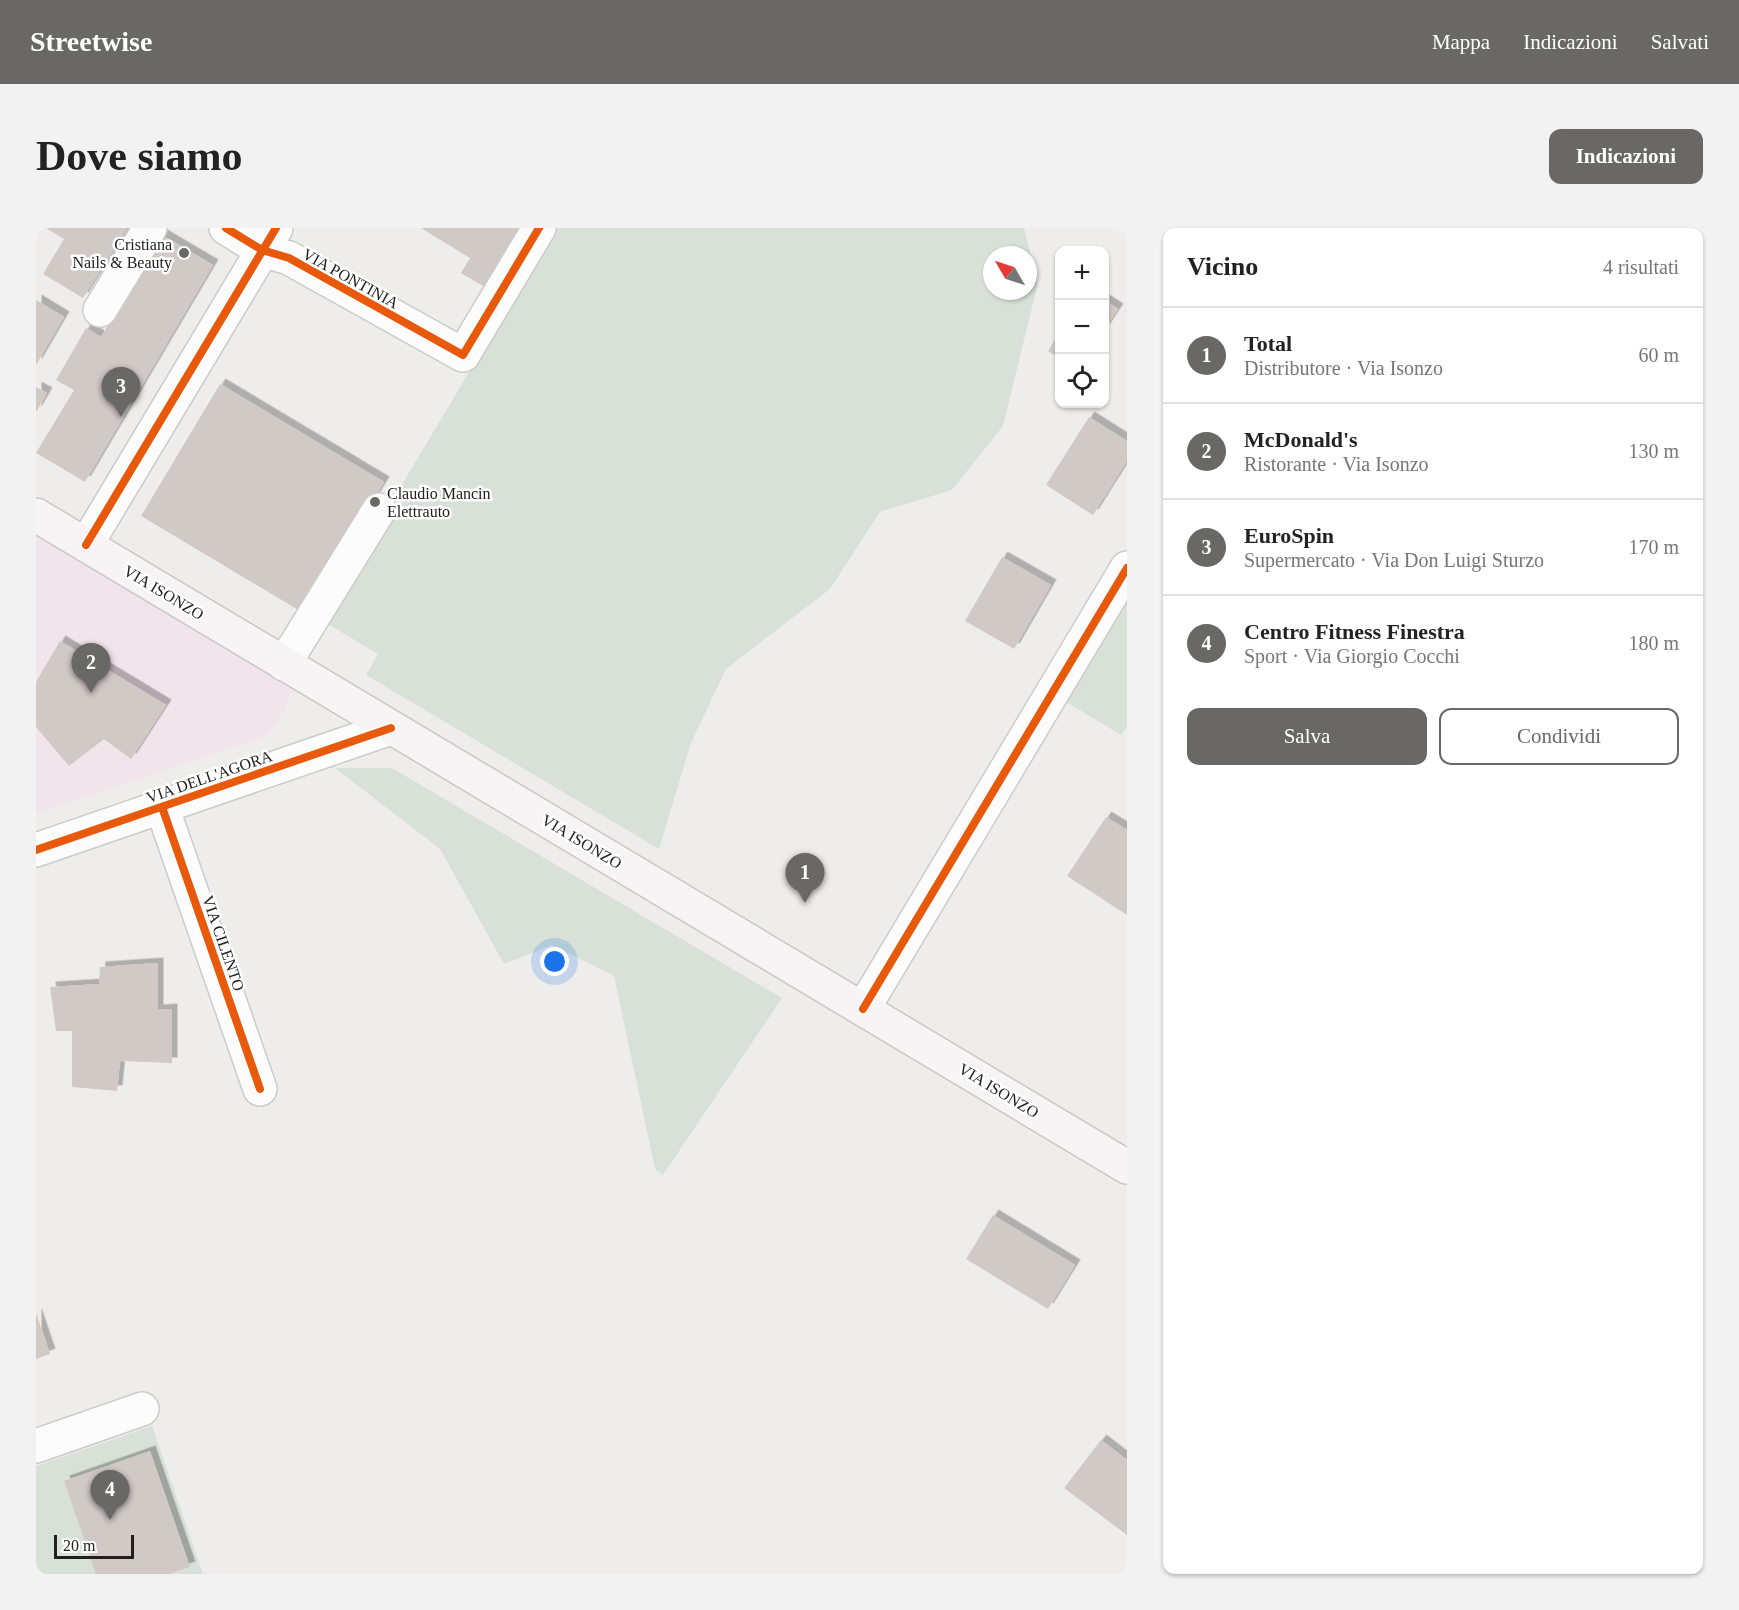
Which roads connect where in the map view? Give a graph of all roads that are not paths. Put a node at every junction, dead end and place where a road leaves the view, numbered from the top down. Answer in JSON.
{"nodes":[{"id":1,"x":150,"y":228,"type":"edge"},
{"id":2,"x":226,"y":228,"type":"edge"},
{"id":3,"x":539,"y":228,"type":"edge"},
{"id":4,"x":269,"y":239,"type":"edge"},
{"id":5,"x":100,"y":310,"type":"dead end"},
{"id":6,"x":379,"y":510,"type":"dead end"},
{"id":7,"x":36,"y":515,"type":"edge"},
{"id":8,"x":86,"y":544,"type":"junction"},
{"id":9,"x":1127,"y":568,"type":"edge"},
{"id":10,"x":284,"y":664,"type":"junction"},
{"id":11,"x":391,"y":728,"type":"junction"},
{"id":12,"x":162,"y":807,"type":"junction"},
{"id":13,"x":36,"y":850,"type":"edge"},
{"id":14,"x":863,"y":1009,"type":"junction"},
{"id":15,"x":260,"y":1089,"type":"dead end"},
{"id":16,"x":1127,"y":1167,"type":"edge"},
{"id":17,"x":142,"y":1409,"type":"dead end"},
{"id":18,"x":36,"y":1446,"type":"edge"}],
"edges":[{"from":1,"to":5,"type":"street"},
{"from":2,"to":4,"type":"street","name":"VIA PONTINIA"},
{"from":3,"to":4,"type":"street","name":"VIA PONTINIA"},
{"from":4,"to":8,"type":"street"},
{"from":6,"to":10,"type":"street"},
{"from":7,"to":8,"type":"main road","name":"VIA ISONZO"},
{"from":8,"to":10,"type":"main road","name":"VIA ISONZO"},
{"from":9,"to":14,"type":"street"},
{"from":10,"to":11,"type":"main road","name":"VIA ISONZO"},
{"from":11,"to":12,"type":"street","name":"VIA DELL'AGORA"},
{"from":11,"to":14,"type":"main road","name":"VIA ISONZO"},
{"from":12,"to":13,"type":"street","name":"VIA DELL'AGORA"},
{"from":12,"to":15,"type":"street","name":"VIA CILENTO"},
{"from":14,"to":16,"type":"main road","name":"VIA ISONZO"},
{"from":17,"to":18,"type":"street"}]}
